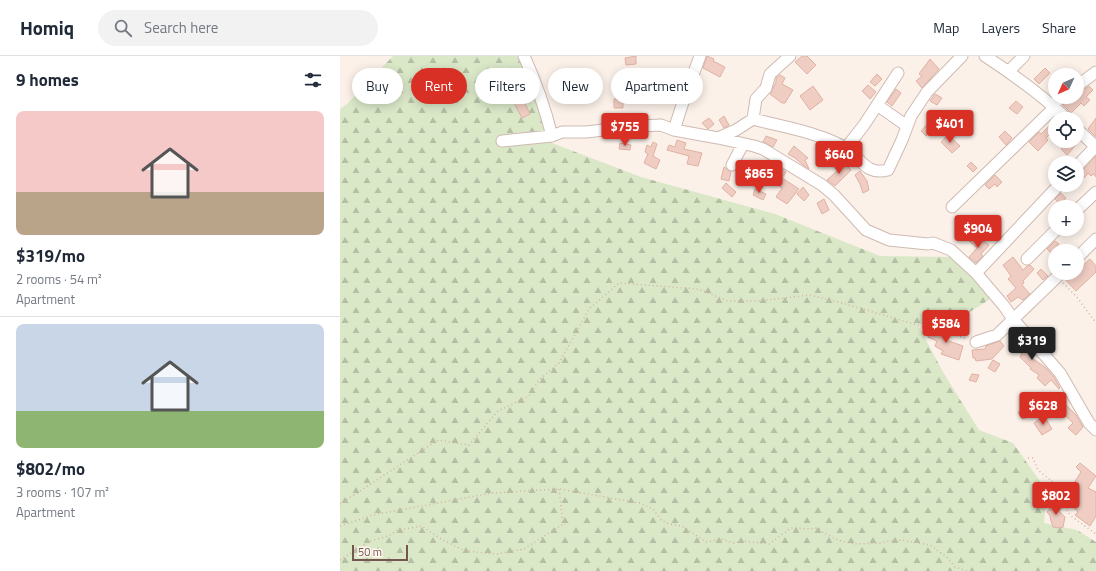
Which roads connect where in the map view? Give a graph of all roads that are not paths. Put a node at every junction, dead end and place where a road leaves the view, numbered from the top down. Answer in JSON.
{"nodes":[{"id":1,"x":524,"y":56,"type":"edge"},
{"id":2,"x":700,"y":56,"type":"edge"},
{"id":3,"x":790,"y":56,"type":"edge"},
{"id":4,"x":962,"y":56,"type":"edge"},
{"id":5,"x":985,"y":56,"type":"edge"},
{"id":6,"x":1024,"y":56,"type":"edge"},
{"id":7,"x":1009,"y":71,"type":"junction"},
{"id":8,"x":1096,"y":72,"type":"edge"},
{"id":9,"x":898,"y":73,"type":"dead end"},
{"id":10,"x":1084,"y":81,"type":"edge"},
{"id":11,"x":877,"y":105,"type":"junction"},
{"id":12,"x":1053,"y":106,"type":"junction"},
{"id":13,"x":1059,"y":112,"type":"edge"},
{"id":14,"x":753,"y":119,"type":"junction"},
{"id":15,"x":908,"y":126,"type":"junction"},
{"id":16,"x":674,"y":130,"type":"junction"},
{"id":17,"x":552,"y":136,"type":"junction"},
{"id":18,"x":1084,"y":136,"type":"edge"},
{"id":19,"x":718,"y":138,"type":"junction"},
{"id":20,"x":502,"y":141,"type":"dead end"},
{"id":21,"x":743,"y":144,"type":"junction"},
{"id":22,"x":1096,"y":147,"type":"edge"},
{"id":23,"x":846,"y":148,"type":"junction"},
{"id":24,"x":1084,"y":159,"type":"edge"},
{"id":25,"x":732,"y":164,"type":"dead end"},
{"id":26,"x":1052,"y":192,"type":"edge"},
{"id":27,"x":1096,"y":192,"type":"edge"},
{"id":28,"x":1084,"y":203,"type":"edge"},
{"id":29,"x":952,"y":207,"type":"dead end"},
{"id":30,"x":1050,"y":236,"type":"edge"},
{"id":31,"x":1096,"y":239,"type":"edge"},
{"id":32,"x":1084,"y":251,"type":"edge"},
{"id":33,"x":1027,"y":259,"type":"dead end"},
{"id":34,"x":976,"y":273,"type":"junction"},
{"id":35,"x":1054,"y":280,"type":"edge"},
{"id":36,"x":1013,"y":319,"type":"junction"},
{"id":37,"x":976,"y":342,"type":"road end"},
{"id":38,"x":1096,"y":430,"type":"edge"}],
"edges":[{"from":1,"to":17,"type":"street"},
{"from":2,"to":16,"type":"street"},
{"from":3,"to":14,"type":"street"},
{"from":4,"to":15,"type":"street"},
{"from":5,"to":7,"type":"street"},
{"from":6,"to":7,"type":"street"},
{"from":7,"to":12,"type":"street"},
{"from":8,"to":10,"type":"street"},
{"from":9,"to":11,"type":"street"},
{"from":11,"to":15,"type":"street"},
{"from":11,"to":23,"type":"street"},
{"from":12,"to":13,"type":"street"},
{"from":12,"to":29,"type":"street"},
{"from":14,"to":19,"type":"street"},
{"from":14,"to":23,"type":"street"},
{"from":15,"to":23,"type":"street"},
{"from":16,"to":17,"type":"street"},
{"from":16,"to":19,"type":"street"},
{"from":17,"to":20,"type":"street"},
{"from":18,"to":22,"type":"street"},
{"from":19,"to":21,"type":"street"},
{"from":21,"to":25,"type":"street"},
{"from":21,"to":34,"type":"street"},
{"from":22,"to":24,"type":"street"},
{"from":26,"to":34,"type":"street"},
{"from":27,"to":28,"type":"street"},
{"from":30,"to":33,"type":"street"},
{"from":31,"to":32,"type":"street"},
{"from":34,"to":36,"type":"street"},
{"from":35,"to":36,"type":"street"},
{"from":36,"to":37,"type":"street"},
{"from":36,"to":38,"type":"street"}]}
